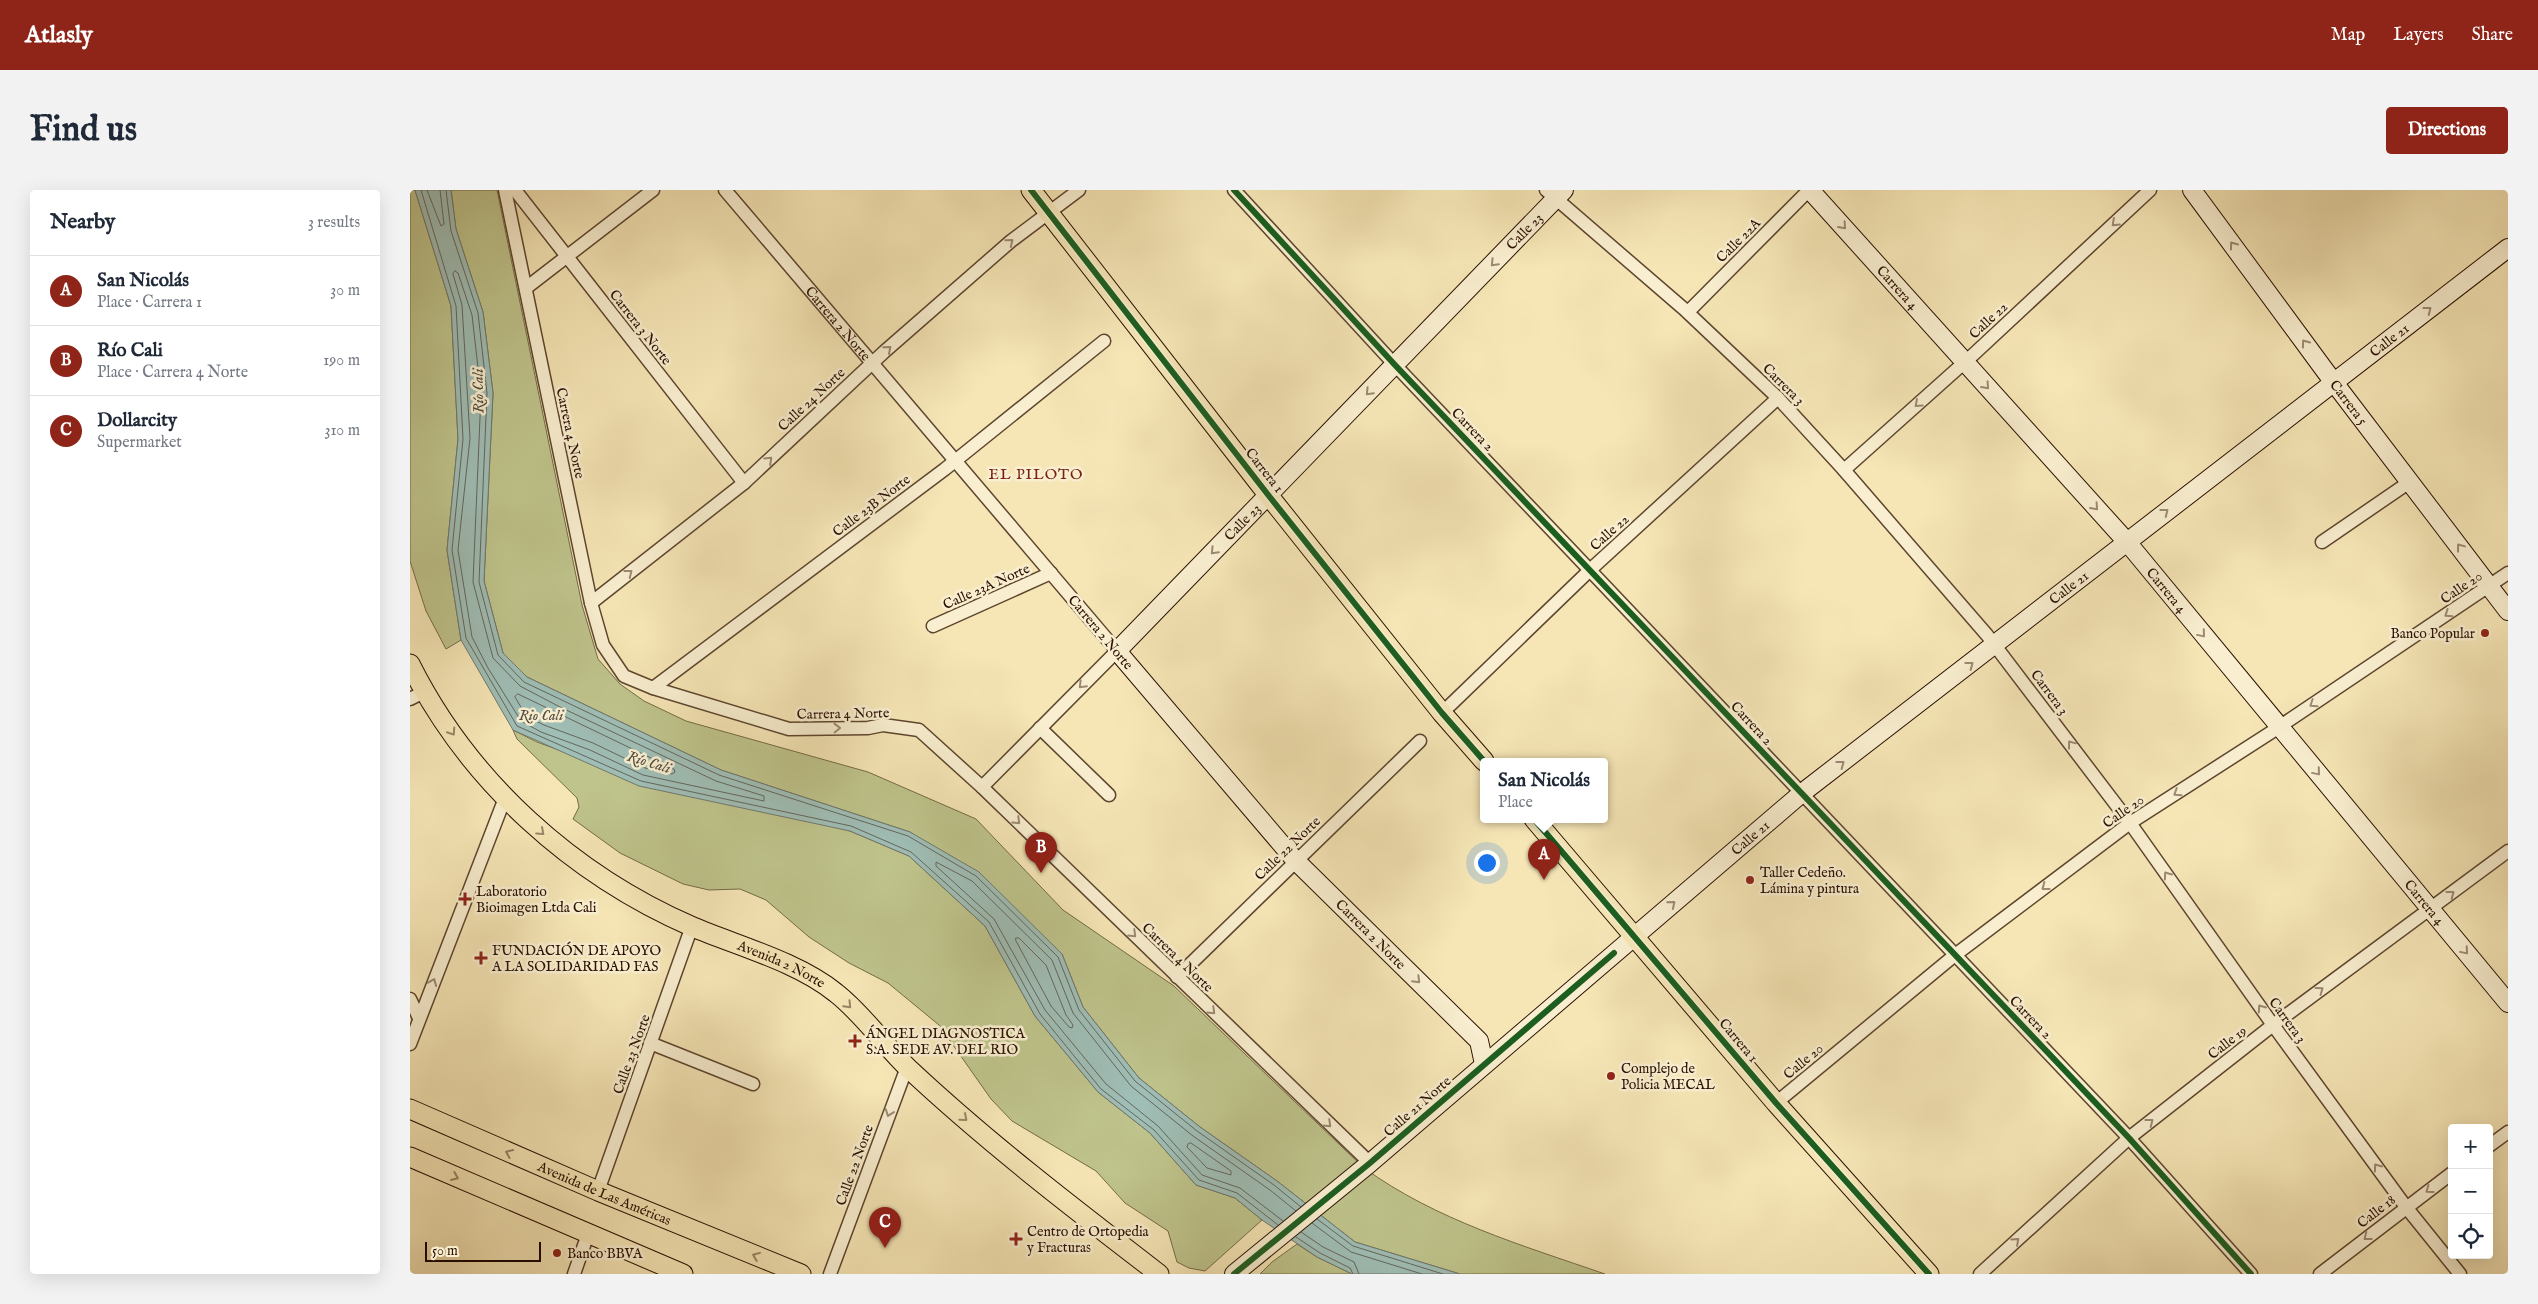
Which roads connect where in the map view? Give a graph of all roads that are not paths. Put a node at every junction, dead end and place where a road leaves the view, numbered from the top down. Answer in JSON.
{"nodes":[{"id":1,"x":505,"y":190,"type":"edge"},
{"id":2,"x":515,"y":190,"type":"edge"},
{"id":3,"x":653,"y":190,"type":"edge"},
{"id":4,"x":725,"y":190,"type":"edge"},
{"id":5,"x":1031,"y":190,"type":"edge"},
{"id":6,"x":1079,"y":190,"type":"edge"},
{"id":7,"x":1234,"y":190,"type":"edge"},
{"id":8,"x":1809,"y":190,"type":"edge"},
{"id":9,"x":2150,"y":190,"type":"edge"},
{"id":10,"x":2192,"y":190,"type":"edge"},
{"id":11,"x":1555,"y":193,"type":"edge"},
{"id":12,"x":1049,"y":213,"type":"junction"},
{"id":13,"x":2508,"y":248,"type":"edge"},
{"id":14,"x":567,"y":256,"type":"junction"},
{"id":15,"x":526,"y":288,"type":"junction"},
{"id":16,"x":1688,"y":312,"type":"junction"},
{"id":17,"x":1104,"y":341,"type":"dead end"},
{"id":18,"x":1965,"y":362,"type":"junction"},
{"id":19,"x":872,"y":363,"type":"junction"},
{"id":20,"x":1395,"y":365,"type":"junction"},
{"id":21,"x":2334,"y":382,"type":"junction"},
{"id":22,"x":1778,"y":398,"type":"junction"},
{"id":23,"x":955,"y":461,"type":"junction"},
{"id":24,"x":1844,"y":470,"type":"junction"},
{"id":25,"x":2410,"y":481,"type":"junction"},
{"id":26,"x":744,"y":484,"type":"junction"},
{"id":27,"x":1269,"y":496,"type":"junction"},
{"id":28,"x":2126,"y":542,"type":"junction"},
{"id":29,"x":2322,"y":542,"type":"dead end"},
{"id":30,"x":1590,"y":570,"type":"junction"},
{"id":31,"x":1051,"y":573,"type":"junction"},
{"id":32,"x":2508,"y":573,"type":"edge"},
{"id":33,"x":2489,"y":587,"type":"junction"},
{"id":34,"x":591,"y":603,"type":"junction"},
{"id":35,"x":2508,"y":611,"type":"edge"},
{"id":36,"x":933,"y":626,"type":"dead end"},
{"id":37,"x":1995,"y":646,"type":"junction"},
{"id":38,"x":1117,"y":651,"type":"junction"},
{"id":39,"x":410,"y":664,"type":"edge"},
{"id":40,"x":652,"y":688,"type":"junction"},
{"id":41,"x":417,"y":696,"type":"edge"},
{"id":42,"x":1442,"y":713,"type":"junction"},
{"id":43,"x":2279,"y":727,"type":"junction"},
{"id":44,"x":1040,"y":728,"type":"junction"},
{"id":45,"x":1420,"y":742,"type":"dead end"},
{"id":46,"x":1481,"y":758,"type":"edge"},
{"id":47,"x":982,"y":787,"type":"junction"},
{"id":48,"x":1802,"y":794,"type":"junction"},
{"id":49,"x":1109,"y":795,"type":"dead end"},
{"id":50,"x":505,"y":798,"type":"junction"},
{"id":51,"x":1537,"y":823,"type":"edge"},
{"id":52,"x":2130,"y":823,"type":"junction"},
{"id":53,"x":2508,"y":851,"type":"edge"},
{"id":54,"x":1295,"y":860,"type":"junction"},
{"id":55,"x":2431,"y":909,"type":"junction"},
{"id":56,"x":692,"y":926,"type":"junction"},
{"id":57,"x":1635,"y":935,"type":"junction"},
{"id":58,"x":1955,"y":955,"type":"junction"},
{"id":59,"x":1177,"y":977,"type":"junction"},
{"id":60,"x":410,"y":999,"type":"edge"},
{"id":61,"x":2508,"y":1002,"type":"edge"},
{"id":62,"x":419,"y":1018,"type":"junction"},
{"id":63,"x":2273,"y":1025,"type":"junction"},
{"id":64,"x":1479,"y":1041,"type":"junction"},
{"id":65,"x":650,"y":1042,"type":"junction"},
{"id":66,"x":1509,"y":1042,"type":"junction"},
{"id":67,"x":410,"y":1044,"type":"edge"},
{"id":68,"x":1484,"y":1064,"type":"junction"},
{"id":69,"x":907,"y":1067,"type":"junction"},
{"id":70,"x":752,"y":1084,"type":"dead end"},
{"id":71,"x":1776,"y":1102,"type":"junction"},
{"id":72,"x":410,"y":1109,"type":"edge"},
{"id":73,"x":2508,"y":1132,"type":"edge"},
{"id":74,"x":2130,"y":1138,"type":"junction"},
{"id":75,"x":2493,"y":1143,"type":"edge"},
{"id":76,"x":410,"y":1158,"type":"edge"},
{"id":77,"x":1370,"y":1163,"type":"junction"},
{"id":78,"x":2448,"y":1176,"type":"edge"},
{"id":79,"x":598,"y":1191,"type":"junction"},
{"id":80,"x":2406,"y":1207,"type":"junction"},
{"id":81,"x":588,"y":1234,"type":"junction"},
{"id":82,"x":574,"y":1274,"type":"edge"},
{"id":83,"x":683,"y":1274,"type":"edge"},
{"id":84,"x":801,"y":1274,"type":"edge"},
{"id":85,"x":830,"y":1274,"type":"edge"},
{"id":86,"x":1159,"y":1274,"type":"edge"},
{"id":87,"x":1234,"y":1274,"type":"edge"},
{"id":88,"x":1930,"y":1274,"type":"edge"},
{"id":89,"x":1980,"y":1274,"type":"edge"},
{"id":90,"x":2251,"y":1274,"type":"edge"},
{"id":91,"x":2320,"y":1274,"type":"edge"},
{"id":92,"x":2460,"y":1274,"type":"edge"}],
"edges":[{"from":1,"to":15,"type":"street","name":"Carrera 4 Norte"},
{"from":2,"to":14,"type":"street","name":"Carrera 3 Norte"},
{"from":3,"to":14,"type":"street"},
{"from":4,"to":19,"type":"street","name":"Carrera 2 Norte"},
{"from":5,"to":12,"type":"main road","name":"Carrera 1"},
{"from":6,"to":12,"type":"street","name":"Calle 24 Norte"},
{"from":7,"to":20,"type":"street","name":"Carrera 2"},
{"from":8,"to":16,"type":"street","name":"Calle 22A"},
{"from":8,"to":18,"type":"main road","name":"Carrera 4","one_way":true},
{"from":9,"to":18,"type":"street","name":"Calle 22","one_way":true},
{"from":21,"to":10,"type":"main road","name":"Carrera 5","one_way":true},
{"from":11,"to":16,"type":"street","name":"Carrera 3"},
{"from":11,"to":20,"type":"main road","name":"Calle 23","one_way":true},
{"from":19,"to":12,"type":"street","name":"Calle 24 Norte","one_way":true},
{"from":12,"to":27,"type":"main road","name":"Carrera 1"},
{"from":21,"to":13,"type":"main road","name":"Calle 21","one_way":true},
{"from":14,"to":15,"type":"street"},
{"from":14,"to":26,"type":"street","name":"Carrera 3 Norte"},
{"from":15,"to":34,"type":"street","name":"Carrera 4 Norte"},
{"from":16,"to":22,"type":"street","name":"Carrera 3"},
{"from":17,"to":23,"type":"street","name":"Calle 23B Norte"},
{"from":18,"to":24,"type":"street","name":"Calle 22","one_way":true},
{"from":18,"to":28,"type":"main road","name":"Carrera 4","one_way":true},
{"from":19,"to":23,"type":"street","name":"Carrera 2 Norte"},
{"from":26,"to":19,"type":"street","name":"Calle 24 Norte","one_way":true},
{"from":20,"to":27,"type":"main road","name":"Calle 23","one_way":true},
{"from":20,"to":30,"type":"street","name":"Carrera 2"},
{"from":21,"to":25,"type":"main road","name":"Carrera 5"},
{"from":28,"to":21,"type":"main road","name":"Calle 21","one_way":true},
{"from":22,"to":24,"type":"street","name":"Carrera 3"},
{"from":22,"to":30,"type":"street","name":"Calle 22"},
{"from":23,"to":31,"type":"street","name":"Carrera 2 Norte"},
{"from":23,"to":40,"type":"street","name":"Calle 23B Norte"},
{"from":24,"to":37,"type":"street","name":"Carrera 3"},
{"from":25,"to":29,"type":"street"},
{"from":33,"to":25,"type":"main road","name":"Carrera 5","one_way":true},
{"from":34,"to":26,"type":"street","name":"Calle 24 Norte","one_way":true},
{"from":27,"to":38,"type":"main road","name":"Calle 23","one_way":true},
{"from":27,"to":42,"type":"main road","name":"Carrera 1"},
{"from":28,"to":37,"type":"main road","name":"Calle 21"},
{"from":28,"to":43,"type":"main road","name":"Carrera 4","one_way":true},
{"from":30,"to":42,"type":"street","name":"Calle 22"},
{"from":30,"to":48,"type":"street","name":"Carrera 2"},
{"from":31,"to":36,"type":"street","name":"Calle 23A Norte"},
{"from":31,"to":38,"type":"street","name":"Carrera 2 Norte"},
{"from":32,"to":33,"type":"street","name":"Calle 20"},
{"from":33,"to":35,"type":"main road","name":"Carrera 5"},
{"from":33,"to":43,"type":"street","name":"Calle 20","one_way":true},
{"from":34,"to":40,"type":"street","name":"Carrera 4 Norte"},
{"from":48,"to":37,"type":"main road","name":"Calle 21","one_way":true},
{"from":52,"to":37,"type":"street","name":"Carrera 3","one_way":true},
{"from":38,"to":44,"type":"street","name":"Calle 23","one_way":true},
{"from":38,"to":54,"type":"main road","name":"Carrera 2 Norte"},
{"from":39,"to":41,"type":"main road","name":"Avenida 2 Norte"},
{"from":40,"to":47,"type":"street","name":"Carrera 4 Norte","one_way":true},
{"from":41,"to":50,"type":"main road","name":"Avenida 2 Norte","one_way":true},
{"from":42,"to":46,"type":"main road","name":"Carrera 1"},
{"from":43,"to":52,"type":"street","name":"Calle 20","one_way":true},
{"from":43,"to":55,"type":"main road","name":"Carrera 4","one_way":true},
{"from":44,"to":47,"type":"street","name":"Calle 23"},
{"from":44,"to":49,"type":"street"},
{"from":45,"to":54,"type":"street","name":"Calle 22 Norte"},
{"from":47,"to":59,"type":"street","name":"Carrera 4 Norte","one_way":true},
{"from":57,"to":48,"type":"main road","name":"Calle 21","one_way":true},
{"from":48,"to":58,"type":"street","name":"Carrera 2"},
{"from":50,"to":56,"type":"main road","name":"Avenida 2 Norte","one_way":true},
{"from":62,"to":50,"type":"street","one_way":true},
{"from":51,"to":57,"type":"main road","name":"Carrera 1"},
{"from":52,"to":58,"type":"street","name":"Calle 20","one_way":true},
{"from":63,"to":52,"type":"street","name":"Carrera 3","one_way":true},
{"from":55,"to":53,"type":"street","name":"Calle 19","one_way":true},
{"from":54,"to":59,"type":"street","name":"Calle 22 Norte"},
{"from":54,"to":64,"type":"main road","name":"Carrera 2 Norte","one_way":true},
{"from":55,"to":61,"type":"main road","name":"Carrera 4","one_way":true},
{"from":63,"to":55,"type":"street","name":"Calle 19","one_way":true},
{"from":56,"to":65,"type":"street","name":"Calle 23 Norte"},
{"from":56,"to":69,"type":"main road","name":"Avenida 2 Norte","one_way":true},
{"from":57,"to":66,"type":"main road","name":"Calle 21 Norte"},
{"from":57,"to":71,"type":"main road","name":"Carrera 1"},
{"from":58,"to":71,"type":"street","name":"Calle 20"},
{"from":58,"to":74,"type":"street","name":"Carrera 2"},
{"from":59,"to":77,"type":"street","name":"Carrera 4 Norte","one_way":true},
{"from":60,"to":62,"type":"street"},
{"from":62,"to":67,"type":"street"},
{"from":74,"to":63,"type":"street","name":"Calle 19","one_way":true},
{"from":80,"to":63,"type":"street","name":"Carrera 3","one_way":true},
{"from":64,"to":66,"type":"main road"},
{"from":64,"to":68,"type":"main road"},
{"from":65,"to":70,"type":"street"},
{"from":65,"to":79,"type":"street","name":"Calle 23 Norte"},
{"from":66,"to":68,"type":"main road","name":"Calle 21 Norte"},
{"from":68,"to":77,"type":"main road","name":"Calle 21 Norte"},
{"from":69,"to":85,"type":"street","name":"Calle 22 Norte","one_way":true},
{"from":69,"to":86,"type":"main road","name":"Avenida 2 Norte","one_way":true},
{"from":71,"to":88,"type":"main road","name":"Carrera 1"},
{"from":79,"to":72,"type":"main road","name":"Avenida de Las Américas","one_way":true},
{"from":73,"to":75,"type":"street"},
{"from":89,"to":74,"type":"street","name":"Calle 19","one_way":true},
{"from":74,"to":90,"type":"street","name":"Carrera 2"},
{"from":76,"to":81,"type":"main road","one_way":true},
{"from":77,"to":87,"type":"main road","name":"Calle 21 Norte"},
{"from":78,"to":80,"type":"street","name":"Calle 18","one_way":true},
{"from":84,"to":79,"type":"main road","name":"Avenida de Las Américas","one_way":true},
{"from":80,"to":91,"type":"street","name":"Calle 18","one_way":true},
{"from":80,"to":92,"type":"street","name":"Carrera 3"},
{"from":81,"to":82,"type":"street"},
{"from":81,"to":83,"type":"main road"}]}
